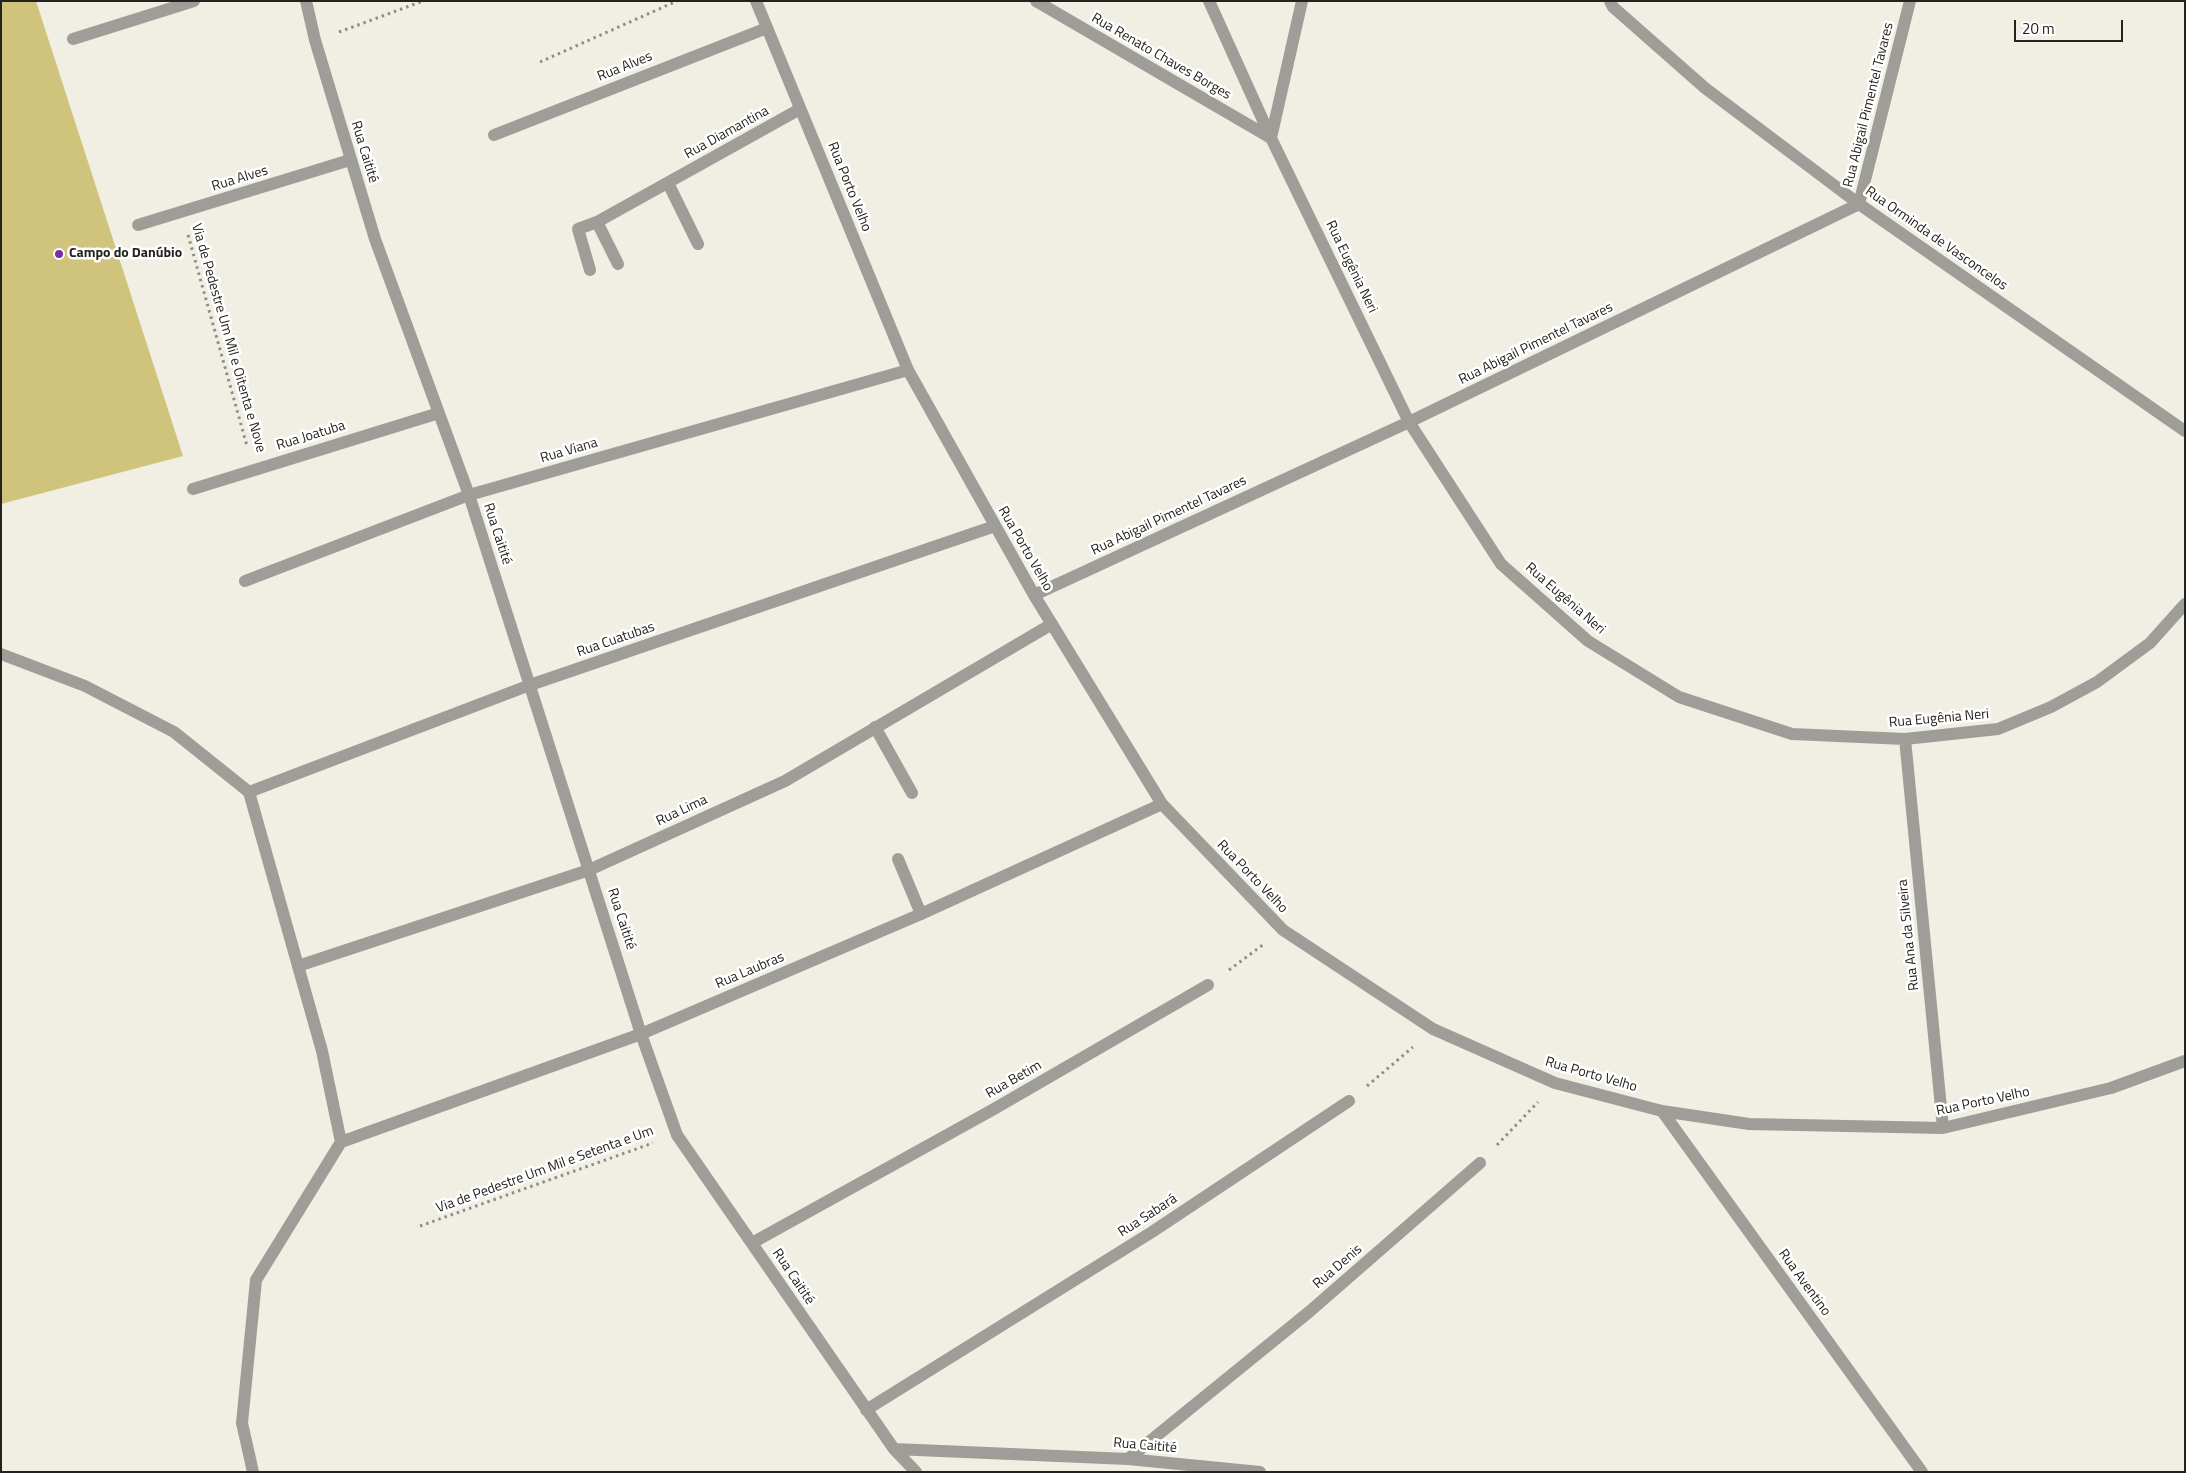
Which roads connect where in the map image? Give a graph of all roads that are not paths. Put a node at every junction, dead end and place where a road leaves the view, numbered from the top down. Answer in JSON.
{"nodes":[{"id":1,"x":194,"y":1,"type":"edge"},
{"id":2,"x":306,"y":1,"type":"edge"},
{"id":3,"x":756,"y":1,"type":"edge"},
{"id":4,"x":1036,"y":1,"type":"edge"},
{"id":5,"x":1209,"y":1,"type":"edge"},
{"id":6,"x":1302,"y":1,"type":"edge"},
{"id":7,"x":1610,"y":1,"type":"edge"},
{"id":8,"x":1910,"y":1,"type":"edge"},
{"id":9,"x":767,"y":28,"type":"junction"},
{"id":10,"x":73,"y":39,"type":"dead end"},
{"id":11,"x":800,"y":109,"type":"junction"},
{"id":12,"x":494,"y":135,"type":"dead end"},
{"id":13,"x":1271,"y":138,"type":"junction"},
{"id":14,"x":350,"y":160,"type":"junction"},
{"id":15,"x":668,"y":183,"type":"junction"},
{"id":16,"x":1859,"y":204,"type":"junction"},
{"id":17,"x":597,"y":222,"type":"junction"},
{"id":18,"x":138,"y":225,"type":"dead end"},
{"id":19,"x":698,"y":244,"type":"dead end"},
{"id":20,"x":618,"y":264,"type":"dead end"},
{"id":21,"x":590,"y":270,"type":"dead end"},
{"id":22,"x":908,"y":370,"type":"junction"},
{"id":23,"x":439,"y":413,"type":"junction"},
{"id":24,"x":1409,"y":422,"type":"junction"},
{"id":25,"x":2185,"y":431,"type":"edge"},
{"id":26,"x":193,"y":490,"type":"dead end"},
{"id":27,"x":469,"y":495,"type":"junction"},
{"id":28,"x":995,"y":526,"type":"junction"},
{"id":29,"x":246,"y":581,"type":"dead end"},
{"id":30,"x":1034,"y":595,"type":"junction"},
{"id":31,"x":2185,"y":604,"type":"edge"},
{"id":32,"x":1052,"y":624,"type":"junction"},
{"id":33,"x":1,"y":654,"type":"edge"},
{"id":34,"x":530,"y":685,"type":"junction"},
{"id":35,"x":876,"y":727,"type":"junction"},
{"id":36,"x":1905,"y":739,"type":"junction"},
{"id":37,"x":250,"y":792,"type":"junction"},
{"id":38,"x":912,"y":793,"type":"dead end"},
{"id":39,"x":1162,"y":804,"type":"junction"},
{"id":40,"x":898,"y":859,"type":"dead end"},
{"id":41,"x":589,"y":870,"type":"junction"},
{"id":42,"x":922,"y":914,"type":"junction"},
{"id":43,"x":298,"y":966,"type":"junction"},
{"id":44,"x":1208,"y":985,"type":"road end"},
{"id":45,"x":641,"y":1034,"type":"junction"},
{"id":46,"x":2185,"y":1061,"type":"edge"},
{"id":47,"x":1349,"y":1102,"type":"road end"},
{"id":48,"x":1662,"y":1111,"type":"junction"},
{"id":49,"x":1943,"y":1128,"type":"junction"},
{"id":50,"x":341,"y":1142,"type":"junction"},
{"id":51,"x":1480,"y":1163,"type":"road end"},
{"id":52,"x":752,"y":1243,"type":"junction"},
{"id":53,"x":866,"y":1410,"type":"junction"},
{"id":54,"x":894,"y":1449,"type":"junction"},
{"id":55,"x":1128,"y":1459,"type":"junction"},
{"id":56,"x":253,"y":1472,"type":"edge"},
{"id":57,"x":916,"y":1472,"type":"edge"},
{"id":58,"x":1260,"y":1472,"type":"edge"},
{"id":59,"x":1922,"y":1472,"type":"edge"}],
"edges":[{"from":1,"to":10,"type":"street"},
{"from":2,"to":14,"type":"street","name":"Rua Caitité"},
{"from":3,"to":9,"type":"street","name":"Rua Porto Velho"},
{"from":4,"to":13,"type":"street","name":"Rua Renato Chaves Borges"},
{"from":5,"to":13,"type":"street","name":"Rua Eugênia Neri"},
{"from":6,"to":13,"type":"street"},
{"from":7,"to":16,"type":"street","name":"Rua Orminda de Vasconcelos"},
{"from":8,"to":16,"type":"street","name":"Rua Abigail Pimentel Tavares"},
{"from":9,"to":11,"type":"street","name":"Rua Porto Velho"},
{"from":9,"to":12,"type":"street","name":"Rua Alves"},
{"from":11,"to":15,"type":"street","name":"Rua Diamantina"},
{"from":11,"to":22,"type":"street","name":"Rua Porto Velho"},
{"from":13,"to":24,"type":"street","name":"Rua Eugênia Neri"},
{"from":14,"to":18,"type":"street","name":"Rua Alves"},
{"from":14,"to":23,"type":"street","name":"Rua Caitité"},
{"from":15,"to":17,"type":"street","name":"Rua Diamantina"},
{"from":15,"to":19,"type":"street"},
{"from":16,"to":24,"type":"street","name":"Rua Abigail Pimentel Tavares"},
{"from":16,"to":25,"type":"street","name":"Rua Orminda de Vasconcelos"},
{"from":17,"to":20,"type":"street"},
{"from":17,"to":21,"type":"street","name":"Rua Diamantina"},
{"from":22,"to":27,"type":"street","name":"Rua Viana"},
{"from":22,"to":28,"type":"street","name":"Rua Porto Velho"},
{"from":23,"to":26,"type":"street","name":"Rua Joatuba"},
{"from":23,"to":27,"type":"street","name":"Rua Caitité"},
{"from":24,"to":30,"type":"street","name":"Rua Abigail Pimentel Tavares"},
{"from":24,"to":36,"type":"street","name":"Rua Eugênia Neri"},
{"from":27,"to":29,"type":"street","name":"Rua Viana"},
{"from":27,"to":34,"type":"street","name":"Rua Caitité"},
{"from":28,"to":30,"type":"street","name":"Rua Porto Velho"},
{"from":28,"to":34,"type":"street","name":"Rua Cuatubas"},
{"from":30,"to":32,"type":"street","name":"Rua Porto Velho"},
{"from":31,"to":36,"type":"street","name":"Rua Eugênia Neri"},
{"from":32,"to":35,"type":"street","name":"Rua Lima"},
{"from":32,"to":39,"type":"street","name":"Rua Porto Velho"},
{"from":33,"to":37,"type":"street"},
{"from":34,"to":37,"type":"street","name":"Rua Cuatubas"},
{"from":34,"to":41,"type":"street","name":"Rua Caitité"},
{"from":35,"to":38,"type":"street"},
{"from":35,"to":41,"type":"street","name":"Rua Lima"},
{"from":36,"to":49,"type":"street","name":"Rua Ana da Silveira"},
{"from":37,"to":43,"type":"street"},
{"from":39,"to":42,"type":"street","name":"Rua Laubras"},
{"from":39,"to":48,"type":"street","name":"Rua Porto Velho"},
{"from":40,"to":42,"type":"street"},
{"from":41,"to":43,"type":"street","name":"Rua Lima"},
{"from":41,"to":45,"type":"street","name":"Rua Caitité"},
{"from":42,"to":45,"type":"street","name":"Rua Laubras"},
{"from":43,"to":50,"type":"street"},
{"from":44,"to":52,"type":"street","name":"Rua Betim"},
{"from":45,"to":50,"type":"street","name":"Rua Laubras"},
{"from":45,"to":52,"type":"street","name":"Rua Caitité"},
{"from":46,"to":49,"type":"street","name":"Rua Porto Velho"},
{"from":47,"to":53,"type":"street","name":"Rua Sabará"},
{"from":48,"to":49,"type":"street","name":"Rua Porto Velho"},
{"from":48,"to":59,"type":"street","name":"Rua Aventino"},
{"from":50,"to":56,"type":"street"},
{"from":51,"to":55,"type":"street","name":"Rua Denis"},
{"from":52,"to":53,"type":"street","name":"Rua Caitité"},
{"from":53,"to":54,"type":"street","name":"Rua Caitité"},
{"from":54,"to":55,"type":"street","name":"Rua Caitité"},
{"from":54,"to":57,"type":"street"},
{"from":55,"to":58,"type":"street","name":"Rua Caitité"}]}
